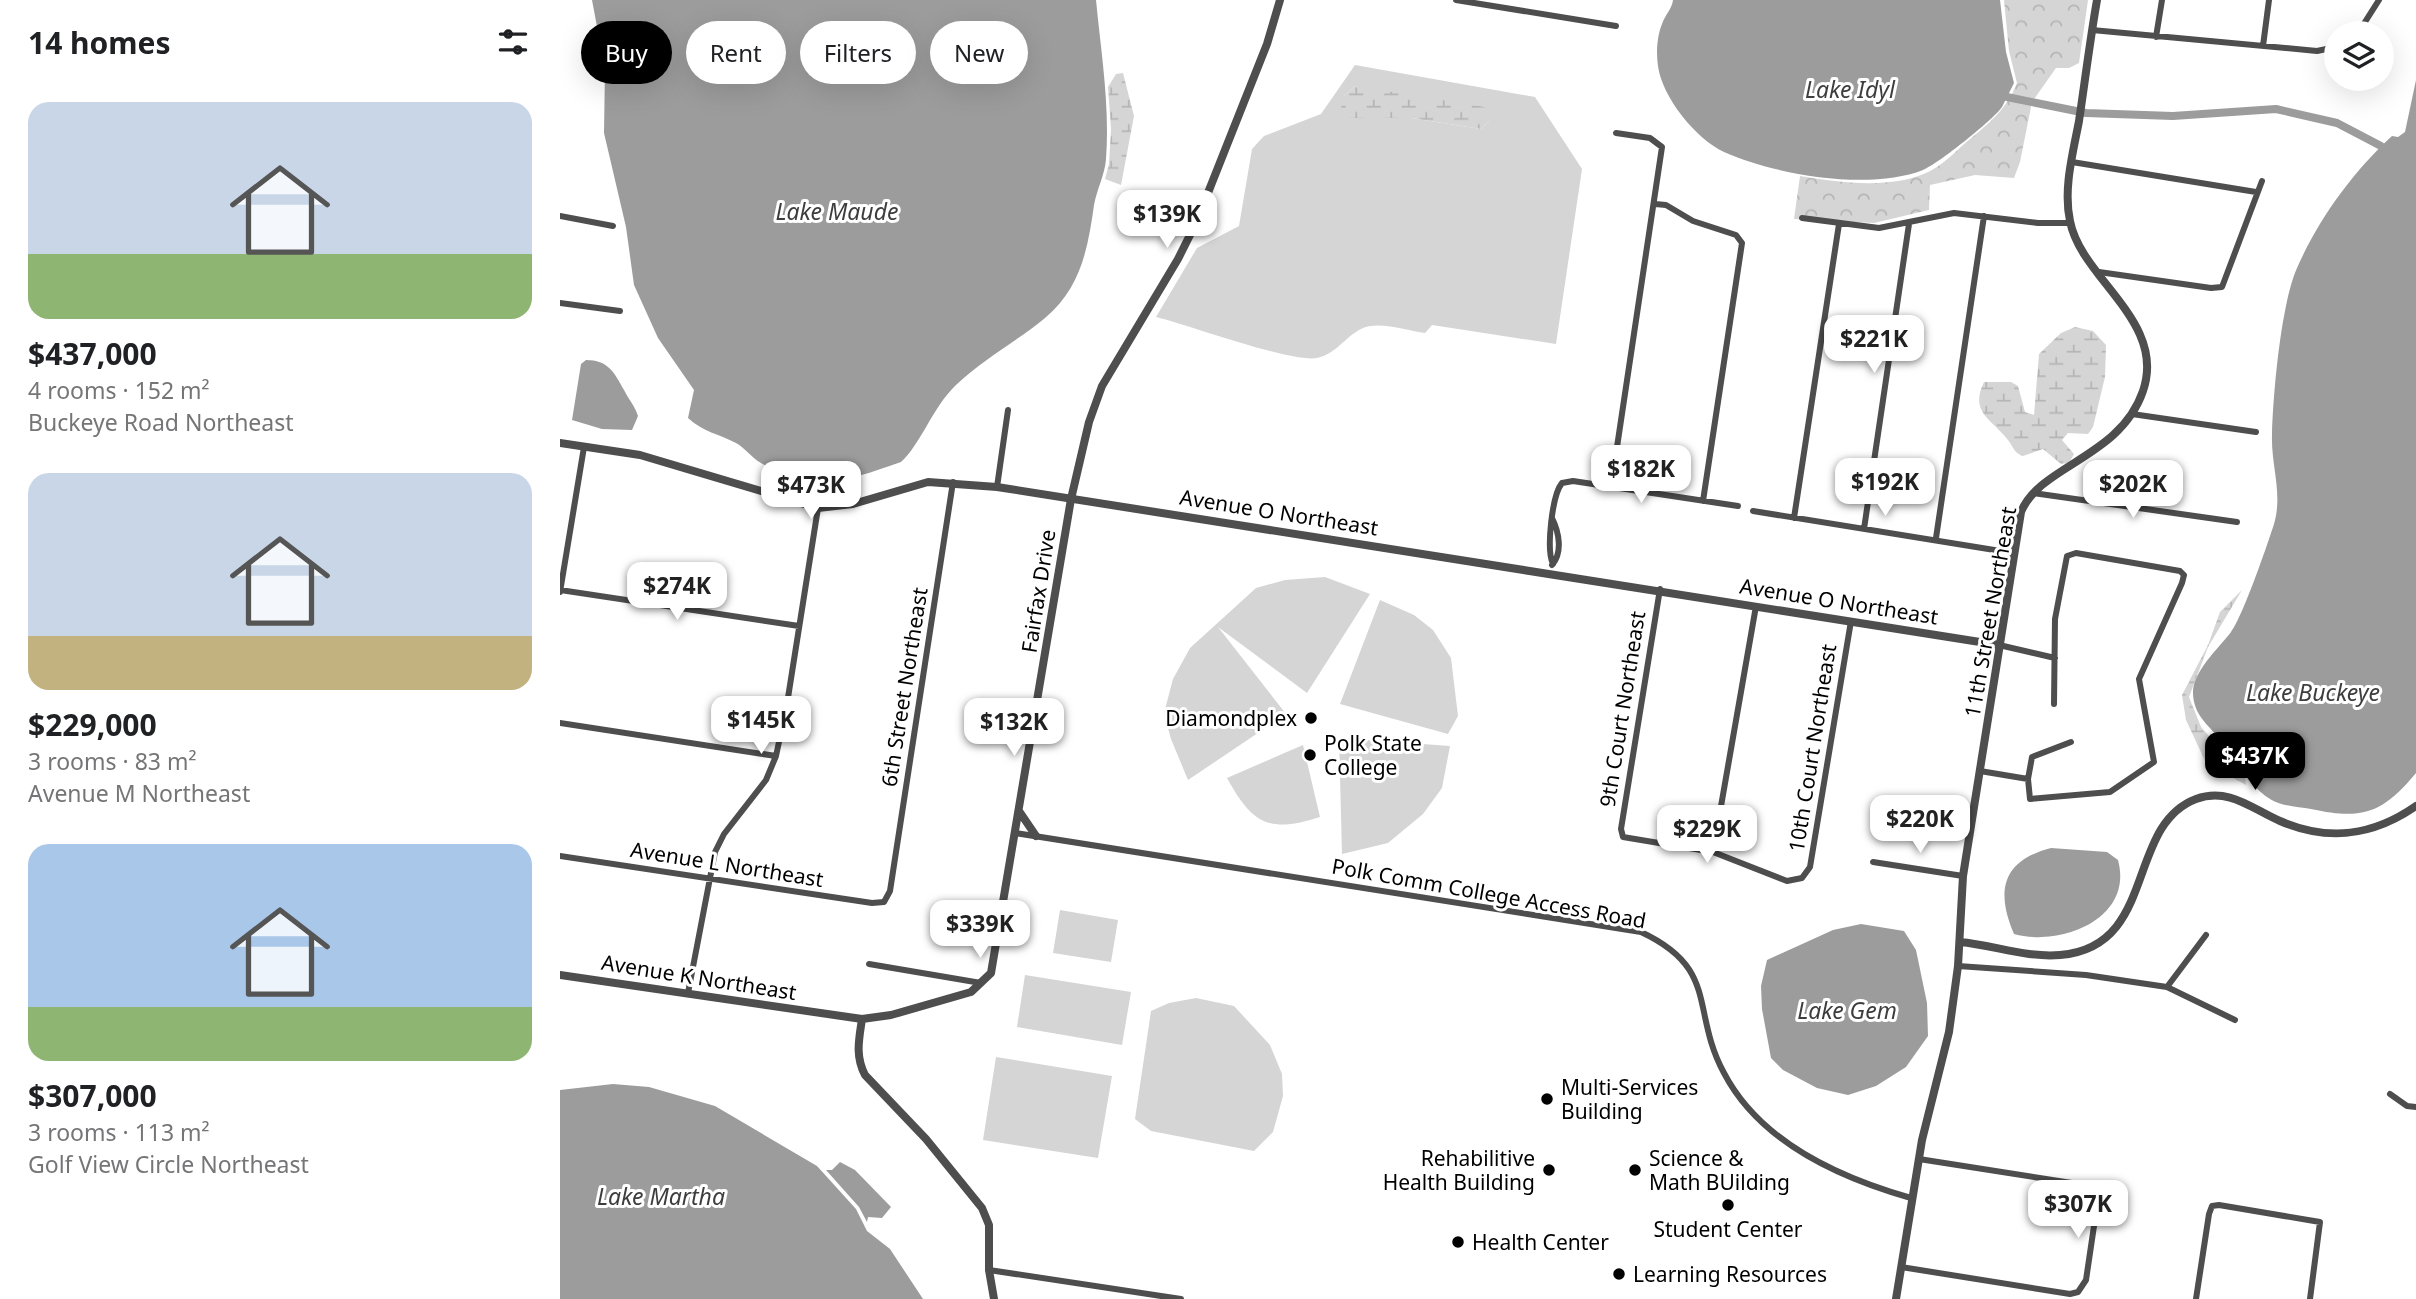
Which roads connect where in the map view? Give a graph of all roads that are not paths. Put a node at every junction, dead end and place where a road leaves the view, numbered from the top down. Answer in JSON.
{"nodes":[{"id":1,"x":1280,"y":0,"type":"edge"},
{"id":2,"x":1456,"y":0,"type":"edge"},
{"id":3,"x":2097,"y":0,"type":"edge"},
{"id":4,"x":2162,"y":0,"type":"edge"},
{"id":5,"x":2269,"y":0,"type":"edge"},
{"id":6,"x":2379,"y":0,"type":"edge"},
{"id":7,"x":2366,"y":21,"type":"edge"},
{"id":8,"x":1616,"y":26,"type":"dead end"},
{"id":9,"x":2092,"y":30,"type":"junction"},
{"id":10,"x":2156,"y":37,"type":"junction"},
{"id":11,"x":2263,"y":46,"type":"junction"},
{"id":12,"x":2324,"y":50,"type":"edge"},
{"id":13,"x":1616,"y":133,"type":"dead end"},
{"id":14,"x":2073,"y":162,"type":"junction"},
{"id":15,"x":2262,"y":181,"type":"dead end"},
{"id":16,"x":2256,"y":192,"type":"junction"},
{"id":17,"x":1654,"y":204,"type":"junction"},
{"id":18,"x":560,"y":216,"type":"edge"},
{"id":19,"x":1984,"y":216,"type":"junction"},
{"id":20,"x":1802,"y":218,"type":"dead end"},
{"id":21,"x":2070,"y":223,"type":"junction"},
{"id":22,"x":1839,"y":224,"type":"junction"},
{"id":23,"x":1909,"y":224,"type":"junction"},
{"id":24,"x":613,"y":226,"type":"dead end"},
{"id":25,"x":2099,"y":272,"type":"junction"},
{"id":26,"x":560,"y":303,"type":"edge"},
{"id":27,"x":620,"y":310,"type":"dead end"},
{"id":28,"x":1008,"y":410,"type":"dead end"},
{"id":29,"x":2132,"y":414,"type":"junction"},
{"id":30,"x":2256,"y":432,"type":"dead end"},
{"id":31,"x":560,"y":443,"type":"edge"},
{"id":32,"x":584,"y":447,"type":"junction"},
{"id":33,"x":953,"y":482,"type":"junction"},
{"id":34,"x":997,"y":487,"type":"junction"},
{"id":35,"x":1611,"y":487,"type":"junction"},
{"id":36,"x":2033,"y":493,"type":"junction"},
{"id":37,"x":1070,"y":499,"type":"junction"},
{"id":38,"x":1703,"y":501,"type":"junction"},
{"id":39,"x":1738,"y":506,"type":"dead end"},
{"id":40,"x":818,"y":508,"type":"junction"},
{"id":41,"x":1753,"y":511,"type":"dead end"},
{"id":42,"x":1794,"y":518,"type":"junction"},
{"id":43,"x":2236,"y":522,"type":"dead end"},
{"id":44,"x":1864,"y":529,"type":"junction"},
{"id":45,"x":1936,"y":538,"type":"junction"},
{"id":46,"x":2013,"y":553,"type":"junction"},
{"id":47,"x":1552,"y":568,"type":"junction"},
{"id":48,"x":1660,"y":589,"type":"junction"},
{"id":49,"x":560,"y":591,"type":"edge"},
{"id":50,"x":1756,"y":606,"type":"junction"},
{"id":51,"x":1851,"y":621,"type":"junction"},
{"id":52,"x":799,"y":626,"type":"junction"},
{"id":53,"x":1999,"y":645,"type":"junction"},
{"id":54,"x":2055,"y":658,"type":"junction"},
{"id":55,"x":2054,"y":704,"type":"dead end"},
{"id":56,"x":560,"y":723,"type":"edge"},
{"id":57,"x":2071,"y":741,"type":"dead end"},
{"id":58,"x":775,"y":756,"type":"junction"},
{"id":59,"x":1980,"y":771,"type":"junction"},
{"id":60,"x":2028,"y":779,"type":"junction"},
{"id":61,"x":2416,"y":806,"type":"edge"},
{"id":62,"x":1019,"y":811,"type":"junction"},
{"id":63,"x":1015,"y":833,"type":"junction"},
{"id":64,"x":1037,"y":836,"type":"junction"},
{"id":65,"x":1713,"y":852,"type":"junction"},
{"id":66,"x":560,"y":856,"type":"edge"},
{"id":67,"x":1873,"y":862,"type":"dead end"},
{"id":68,"x":1964,"y":876,"type":"junction"},
{"id":69,"x":709,"y":879,"type":"junction"},
{"id":70,"x":888,"y":898,"type":"joint"},
{"id":71,"x":2206,"y":935,"type":"dead end"},
{"id":72,"x":1960,"y":942,"type":"junction"},
{"id":73,"x":869,"y":964,"type":"dead end"},
{"id":74,"x":1958,"y":965,"type":"junction"},
{"id":75,"x":560,"y":975,"type":"edge"},
{"id":76,"x":983,"y":983,"type":"junction"},
{"id":77,"x":2167,"y":987,"type":"junction"},
{"id":78,"x":688,"y":993,"type":"junction"},
{"id":79,"x":862,"y":1019,"type":"junction"},
{"id":80,"x":2235,"y":1020,"type":"dead end"},
{"id":81,"x":2390,"y":1094,"type":"dead end"},
{"id":82,"x":2416,"y":1107,"type":"edge"},
{"id":83,"x":1919,"y":1159,"type":"junction"},
{"id":84,"x":1911,"y":1198,"type":"junction"},
{"id":85,"x":1901,"y":1267,"type":"junction"},
{"id":86,"x":989,"y":1270,"type":"junction"},
{"id":87,"x":2071,"y":1296,"type":"edge"},
{"id":88,"x":1162,"y":1298,"type":"edge"},
{"id":89,"x":994,"y":1299,"type":"edge"},
{"id":90,"x":1181,"y":1299,"type":"edge"},
{"id":91,"x":1896,"y":1299,"type":"edge"},
{"id":92,"x":2196,"y":1299,"type":"edge"},
{"id":93,"x":2311,"y":1299,"type":"edge"}],
"edges":[{"from":1,"to":37,"type":"street","name":"Fairfax Drive"},
{"from":2,"to":8,"type":"street"},
{"from":3,"to":9,"type":"street","name":"11th Street Northeast"},
{"from":4,"to":10,"type":"street"},
{"from":5,"to":11,"type":"street"},
{"from":6,"to":7,"type":"street"},
{"from":9,"to":10,"type":"street"},
{"from":9,"to":14,"type":"street","name":"11th Street Northeast"},
{"from":10,"to":11,"type":"street"},
{"from":11,"to":12,"type":"street"},
{"from":13,"to":17,"type":"street"},
{"from":14,"to":16,"type":"street"},
{"from":14,"to":21,"type":"street","name":"11th Street Northeast"},
{"from":15,"to":16,"type":"street"},
{"from":16,"to":25,"type":"street"},
{"from":17,"to":35,"type":"street"},
{"from":17,"to":38,"type":"street"},
{"from":18,"to":24,"type":"street"},
{"from":19,"to":21,"type":"street"},
{"from":19,"to":23,"type":"street"},
{"from":19,"to":45,"type":"street"},
{"from":20,"to":22,"type":"street"},
{"from":21,"to":25,"type":"street","name":"11th Street Northeast"},
{"from":22,"to":23,"type":"street"},
{"from":22,"to":42,"type":"street"},
{"from":23,"to":44,"type":"street"},
{"from":25,"to":29,"type":"street","name":"11th Street Northeast"},
{"from":26,"to":27,"type":"street"},
{"from":28,"to":34,"type":"street"},
{"from":29,"to":30,"type":"street"},
{"from":29,"to":36,"type":"street","name":"11th Street Northeast"},
{"from":31,"to":32,"type":"street","name":"Avenue O Northeast"},
{"from":32,"to":40,"type":"street","name":"Avenue O Northeast"},
{"from":32,"to":49,"type":"street"},
{"from":33,"to":34,"type":"street","name":"Avenue O Northeast"},
{"from":33,"to":40,"type":"street","name":"Avenue O Northeast"},
{"from":33,"to":70,"type":"street","name":"6th Street Northeast"},
{"from":34,"to":37,"type":"street","name":"Avenue O Northeast"},
{"from":35,"to":38,"type":"street"},
{"from":35,"to":47,"type":"street"},
{"from":36,"to":43,"type":"street"},
{"from":36,"to":46,"type":"street","name":"11th Street Northeast"},
{"from":37,"to":47,"type":"street","name":"Avenue O Northeast"},
{"from":37,"to":62,"type":"street","name":"Fairfax Drive"},
{"from":38,"to":39,"type":"street"},
{"from":40,"to":52,"type":"street"},
{"from":41,"to":42,"type":"street"},
{"from":42,"to":44,"type":"street"},
{"from":44,"to":45,"type":"street"},
{"from":45,"to":46,"type":"street"},
{"from":46,"to":53,"type":"street","name":"11th Street Northeast"},
{"from":47,"to":48,"type":"street","name":"Avenue O Northeast"},
{"from":48,"to":50,"type":"street","name":"Avenue O Northeast"},
{"from":48,"to":65,"type":"street","name":"9th Court Northeast"},
{"from":49,"to":52,"type":"street"},
{"from":50,"to":51,"type":"street","name":"Avenue O Northeast"},
{"from":50,"to":65,"type":"street"},
{"from":51,"to":53,"type":"street","name":"Avenue O Northeast"},
{"from":51,"to":65,"type":"street","name":"10th Court Northeast"},
{"from":52,"to":58,"type":"street"},
{"from":53,"to":54,"type":"street"},
{"from":53,"to":59,"type":"street","name":"11th Street Northeast"},
{"from":54,"to":55,"type":"street"},
{"from":54,"to":60,"type":"street"},
{"from":56,"to":58,"type":"street"},
{"from":57,"to":60,"type":"street"},
{"from":58,"to":69,"type":"street"},
{"from":59,"to":60,"type":"street"},
{"from":59,"to":68,"type":"street","name":"11th Street Northeast"},
{"from":61,"to":72,"type":"street"},
{"from":62,"to":63,"type":"street","name":"Fairfax Drive"},
{"from":62,"to":64,"type":"street"},
{"from":63,"to":64,"type":"street","name":"Polk Comm College Access Road"},
{"from":63,"to":76,"type":"street","name":"Fairfax Drive"},
{"from":64,"to":84,"type":"street","name":"Polk Comm College Access Road"},
{"from":66,"to":69,"type":"street","name":"Avenue L Northeast"},
{"from":67,"to":68,"type":"street"},
{"from":68,"to":72,"type":"street","name":"11th Street Northeast"},
{"from":69,"to":70,"type":"street","name":"Avenue L Northeast"},
{"from":69,"to":78,"type":"street"},
{"from":71,"to":77,"type":"street"},
{"from":72,"to":74,"type":"street","name":"11th Street Northeast"},
{"from":73,"to":76,"type":"street"},
{"from":74,"to":77,"type":"street"},
{"from":74,"to":83,"type":"street","name":"11th Street Northeast"},
{"from":75,"to":78,"type":"street","name":"Avenue K Northeast"},
{"from":76,"to":79,"type":"street","name":"Avenue K Northeast"},
{"from":77,"to":80,"type":"street"},
{"from":78,"to":79,"type":"street","name":"Avenue K Northeast"},
{"from":79,"to":86,"type":"street"},
{"from":81,"to":82,"type":"street"},
{"from":83,"to":84,"type":"street","name":"11th Street Northeast"},
{"from":83,"to":87,"type":"street"},
{"from":84,"to":85,"type":"street","name":"11th Street Northeast"},
{"from":85,"to":87,"type":"street"},
{"from":85,"to":91,"type":"street","name":"11th Street Northeast"},
{"from":86,"to":88,"type":"street"},
{"from":86,"to":89,"type":"street"},
{"from":88,"to":90,"type":"street"},
{"from":92,"to":93,"type":"street"}]}
